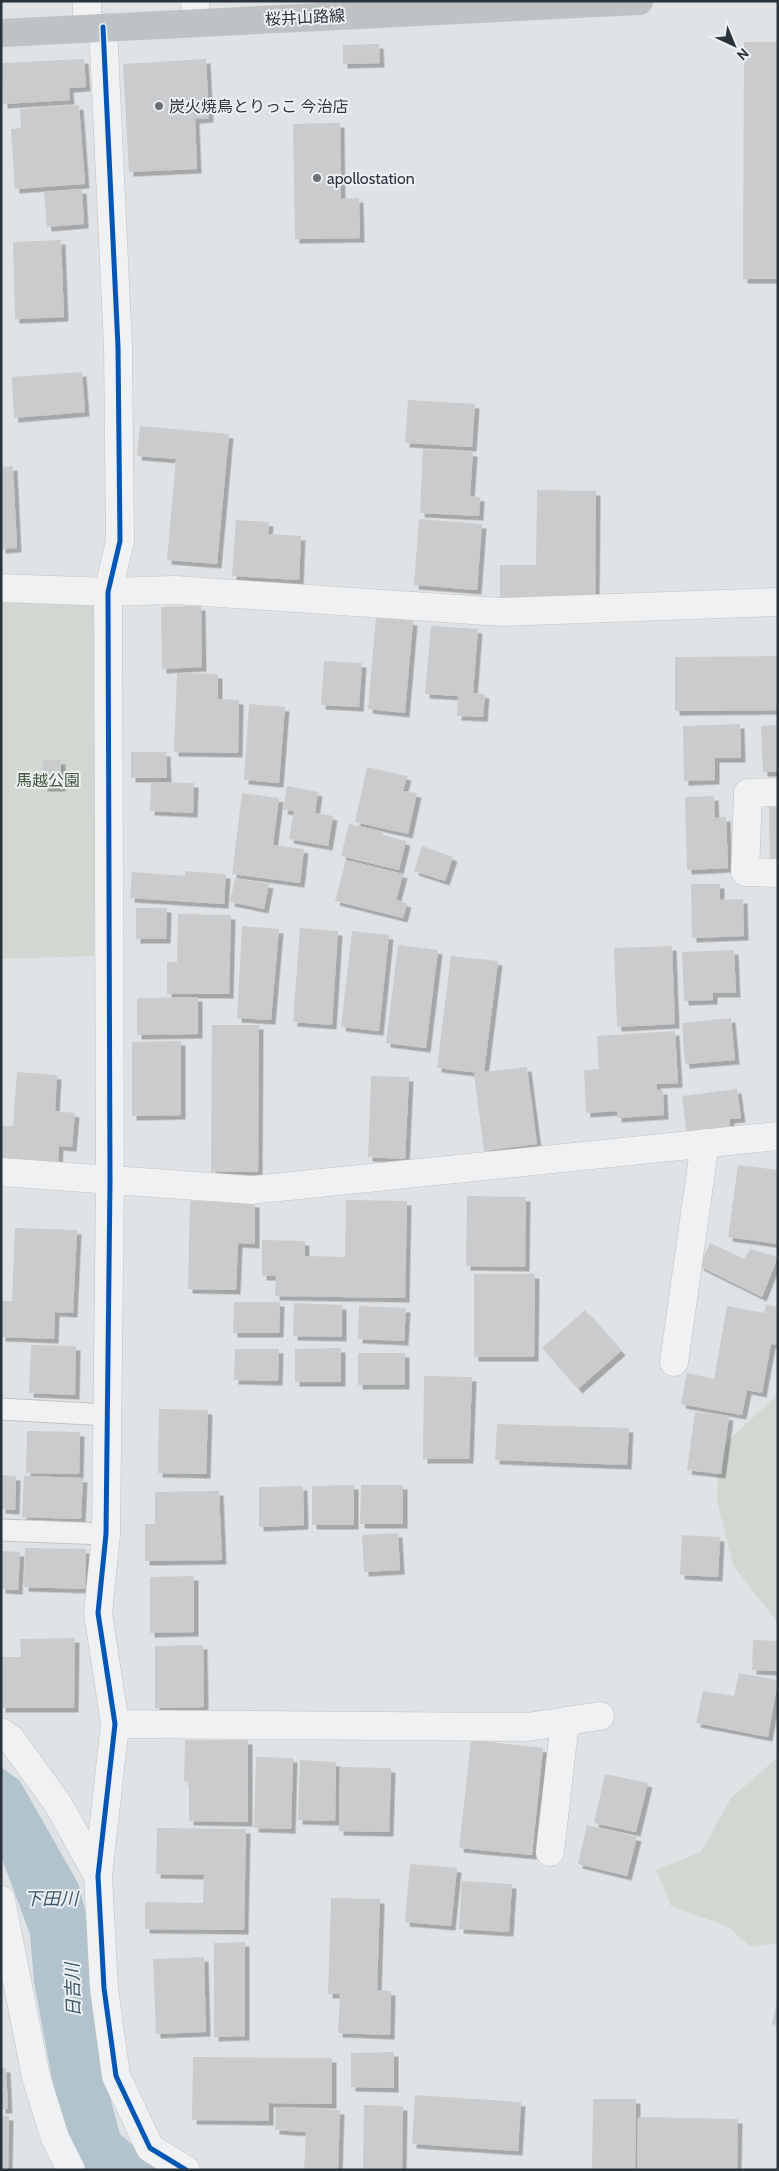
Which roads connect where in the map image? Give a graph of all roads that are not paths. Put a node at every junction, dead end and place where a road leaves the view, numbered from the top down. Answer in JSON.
{"nodes":[{"id":1,"x":639,"y":1,"type":"edge"},
{"id":2,"x":195,"y":12,"type":"edge"},
{"id":3,"x":92,"y":19,"type":"edge"},
{"id":4,"x":1,"y":33,"type":"edge"},
{"id":5,"x":1,"y":588,"type":"edge"},
{"id":6,"x":108,"y":592,"type":"junction"},
{"id":7,"x":778,"y":602,"type":"edge"},
{"id":8,"x":778,"y":792,"type":"edge"},
{"id":9,"x":778,"y":873,"type":"edge"},
{"id":10,"x":778,"y":1136,"type":"edge"},
{"id":11,"x":705,"y":1143,"type":"junction"},
{"id":12,"x":1,"y":1172,"type":"edge"},
{"id":13,"x":110,"y":1181,"type":"junction"},
{"id":14,"x":674,"y":1362,"type":"dead end"},
{"id":15,"x":1,"y":1409,"type":"edge"},
{"id":16,"x":107,"y":1415,"type":"junction"},
{"id":17,"x":1,"y":1530,"type":"edge"},
{"id":18,"x":106,"y":1534,"type":"junction"},
{"id":19,"x":600,"y":1716,"type":"dead end"},
{"id":20,"x":566,"y":1721,"type":"junction"},
{"id":21,"x":115,"y":1724,"type":"junction"},
{"id":22,"x":8,"y":1747,"type":"edge"},
{"id":23,"x":550,"y":1852,"type":"dead end"},
{"id":24,"x":98,"y":1876,"type":"junction"},
{"id":25,"x":1,"y":1900,"type":"edge"},
{"id":26,"x":71,"y":2170,"type":"edge"},
{"id":27,"x":186,"y":2170,"type":"edge"}],
"edges":[{"from":1,"to":2,"type":"main road","name":"桜井山路線"},
{"from":2,"to":3,"type":"main road","name":"桜井山路線"},
{"from":3,"to":4,"type":"main road","name":"桜井山路線"},
{"from":3,"to":6,"type":"street"},
{"from":5,"to":6,"type":"street"},
{"from":6,"to":7,"type":"street"},
{"from":6,"to":13,"type":"street"},
{"from":8,"to":9,"type":"street"},
{"from":10,"to":11,"type":"street"},
{"from":11,"to":13,"type":"street"},
{"from":11,"to":14,"type":"street"},
{"from":12,"to":13,"type":"street"},
{"from":13,"to":16,"type":"street"},
{"from":15,"to":16,"type":"lane"},
{"from":16,"to":18,"type":"street"},
{"from":17,"to":18,"type":"lane"},
{"from":18,"to":21,"type":"street"},
{"from":19,"to":20,"type":"street"},
{"from":20,"to":21,"type":"street"},
{"from":20,"to":23,"type":"street"},
{"from":21,"to":24,"type":"street"},
{"from":22,"to":24,"type":"street"},
{"from":24,"to":27,"type":"street"},
{"from":25,"to":26,"type":"street"}]}
